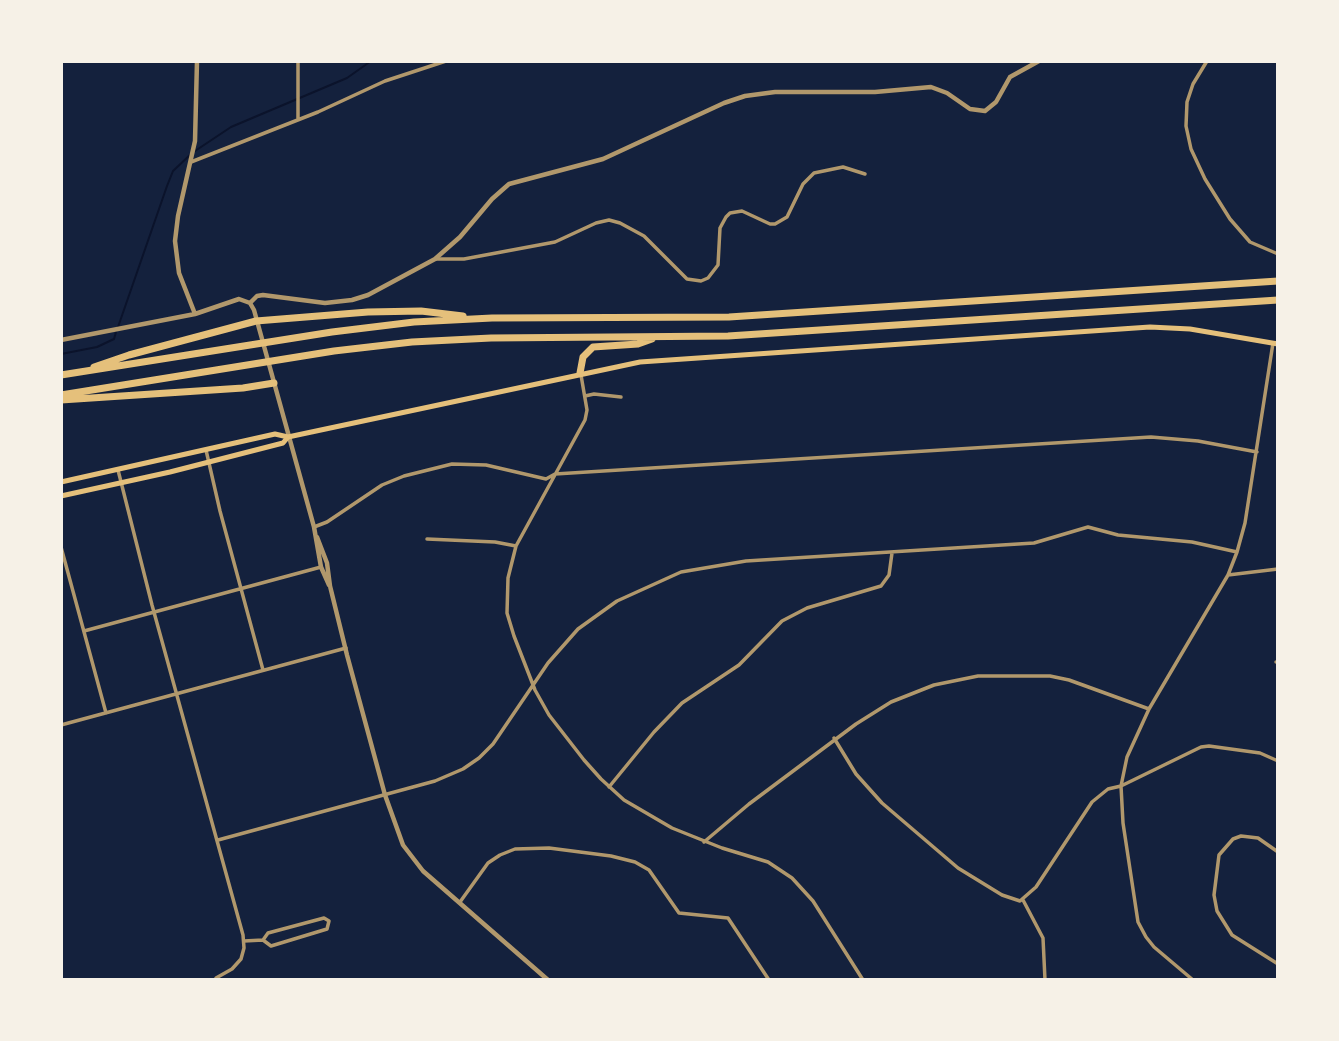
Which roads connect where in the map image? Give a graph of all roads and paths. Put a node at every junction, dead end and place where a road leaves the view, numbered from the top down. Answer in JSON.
{"nodes":[{"id":1,"x":197,"y":61,"type":"edge"},
{"id":2,"x":298,"y":61,"type":"edge"},
{"id":3,"x":446,"y":61,"type":"edge"},
{"id":4,"x":1038,"y":61,"type":"edge"},
{"id":5,"x":1207,"y":61,"type":"edge"},
{"id":6,"x":298,"y":119,"type":"junction"},
{"id":7,"x":191,"y":162,"type":"junction"},
{"id":8,"x":865,"y":174,"type":"dead end"},
{"id":9,"x":1278,"y":254,"type":"edge"},
{"id":10,"x":435,"y":258,"type":"junction"},
{"id":11,"x":1278,"y":281,"type":"edge"},
{"id":12,"x":1278,"y":300,"type":"edge"},
{"id":13,"x":250,"y":303,"type":"junction"},
{"id":14,"x":195,"y":314,"type":"junction"},
{"id":15,"x":492,"y":318,"type":"junction"},
{"id":16,"x":256,"y":321,"type":"junction"},
{"id":17,"x":657,"y":337,"type":"junction"},
{"id":18,"x":61,"y":340,"type":"edge"},
{"id":19,"x":1275,"y":343,"type":"edge"},
{"id":20,"x":74,"y":373,"type":"junction"},
{"id":21,"x":580,"y":373,"type":"junction"},
{"id":22,"x":61,"y":375,"type":"edge"},
{"id":23,"x":274,"y":383,"type":"junction"},
{"id":24,"x":585,"y":396,"type":"junction"},
{"id":25,"x":61,"y":397,"type":"edge"},
{"id":26,"x":621,"y":397,"type":"dead end"},
{"id":27,"x":288,"y":437,"type":"junction"},
{"id":28,"x":206,"y":450,"type":"junction"},
{"id":29,"x":1257,"y":452,"type":"junction"},
{"id":30,"x":209,"y":461,"type":"junction"},
{"id":31,"x":118,"y":470,"type":"junction"},
{"id":32,"x":555,"y":474,"type":"junction"},
{"id":33,"x":61,"y":482,"type":"edge"},
{"id":34,"x":121,"y":484,"type":"junction"},
{"id":35,"x":61,"y":496,"type":"edge"},
{"id":36,"x":314,"y":527,"type":"junction"},
{"id":37,"x":317,"y":537,"type":"junction"},
{"id":38,"x":427,"y":540,"type":"dead end"},
{"id":39,"x":516,"y":546,"type":"junction"},
{"id":40,"x":61,"y":547,"type":"edge"},
{"id":41,"x":892,"y":552,"type":"junction"},
{"id":42,"x":1237,"y":552,"type":"junction"},
{"id":43,"x":321,"y":567,"type":"junction"},
{"id":44,"x":1278,"y":569,"type":"edge"},
{"id":45,"x":1228,"y":575,"type":"junction"},
{"id":46,"x":330,"y":586,"type":"junction"},
{"id":47,"x":241,"y":588,"type":"junction"},
{"id":48,"x":154,"y":612,"type":"junction"},
{"id":49,"x":84,"y":631,"type":"junction"},
{"id":50,"x":346,"y":648,"type":"junction"},
{"id":51,"x":263,"y":670,"type":"junction"},
{"id":52,"x":532,"y":684,"type":"junction"},
{"id":53,"x":177,"y":693,"type":"junction"},
{"id":54,"x":1149,"y":709,"type":"junction"},
{"id":55,"x":106,"y":713,"type":"junction"},
{"id":56,"x":61,"y":725,"type":"edge"},
{"id":57,"x":834,"y":738,"type":"junction"},
{"id":58,"x":1278,"y":761,"type":"edge"},
{"id":59,"x":1121,"y":786,"type":"junction"},
{"id":60,"x":609,"y":787,"type":"junction"},
{"id":61,"x":385,"y":795,"type":"junction"},
{"id":62,"x":218,"y":841,"type":"junction"},
{"id":63,"x":704,"y":842,"type":"junction"},
{"id":64,"x":1278,"y":852,"type":"edge"},
{"id":65,"x":1023,"y":900,"type":"junction"},
{"id":66,"x":459,"y":904,"type":"junction"},
{"id":67,"x":263,"y":940,"type":"junction"},
{"id":68,"x":244,"y":941,"type":"junction"},
{"id":69,"x":1278,"y":964,"type":"edge"},
{"id":70,"x":217,"y":980,"type":"edge"},
{"id":71,"x":548,"y":980,"type":"edge"},
{"id":72,"x":769,"y":980,"type":"edge"},
{"id":73,"x":863,"y":980,"type":"edge"},
{"id":74,"x":1045,"y":980,"type":"edge"},
{"id":75,"x":1193,"y":980,"type":"edge"}],
"edges":[{"from":1,"to":7,"type":"street"},
{"from":2,"to":6,"type":"street"},
{"from":3,"to":6,"type":"street"},
{"from":4,"to":10,"type":"street"},
{"from":5,"to":9,"type":"street"},
{"from":6,"to":7,"type":"street"},
{"from":7,"to":14,"type":"street"},
{"from":8,"to":10,"type":"street"},
{"from":10,"to":13,"type":"street"},
{"from":11,"to":15,"type":"highway"},
{"from":12,"to":17,"type":"highway"},
{"from":13,"to":14,"type":"street"},
{"from":13,"to":16,"type":"street"},
{"from":14,"to":18,"type":"street"},
{"from":15,"to":16,"type":"highway"},
{"from":15,"to":20,"type":"highway"},
{"from":16,"to":20,"type":"highway"},
{"from":16,"to":23,"type":"street"},
{"from":17,"to":21,"type":"highway"},
{"from":17,"to":25,"type":"highway"},
{"from":19,"to":21,"type":"main road"},
{"from":19,"to":29,"type":"street"},
{"from":20,"to":22,"type":"highway"},
{"from":21,"to":24,"type":"street"},
{"from":21,"to":27,"type":"main road"},
{"from":23,"to":25,"type":"highway"},
{"from":23,"to":27,"type":"street"},
{"from":24,"to":26,"type":"street"},
{"from":24,"to":32,"type":"street"},
{"from":27,"to":28,"type":"main road"},
{"from":27,"to":30,"type":"main road"},
{"from":27,"to":36,"type":"street"},
{"from":28,"to":30,"type":"street"},
{"from":28,"to":31,"type":"main road"},
{"from":29,"to":32,"type":"street"},
{"from":29,"to":42,"type":"street"},
{"from":30,"to":34,"type":"main road"},
{"from":30,"to":47,"type":"street"},
{"from":31,"to":33,"type":"main road"},
{"from":31,"to":34,"type":"street"},
{"from":32,"to":36,"type":"street"},
{"from":32,"to":39,"type":"street"},
{"from":34,"to":35,"type":"main road"},
{"from":34,"to":48,"type":"street"},
{"from":36,"to":37,"type":"street"},
{"from":37,"to":43,"type":"street"},
{"from":37,"to":46,"type":"street"},
{"from":38,"to":39,"type":"street"},
{"from":39,"to":52,"type":"street"},
{"from":40,"to":49,"type":"street"},
{"from":41,"to":42,"type":"street"},
{"from":41,"to":52,"type":"street"},
{"from":41,"to":60,"type":"street"},
{"from":42,"to":45,"type":"street"},
{"from":43,"to":46,"type":"street"},
{"from":43,"to":47,"type":"street"},
{"from":44,"to":45,"type":"street"},
{"from":45,"to":54,"type":"street"},
{"from":46,"to":50,"type":"street"},
{"from":47,"to":48,"type":"street"},
{"from":47,"to":51,"type":"street"},
{"from":48,"to":49,"type":"street"},
{"from":48,"to":53,"type":"street"},
{"from":49,"to":55,"type":"street"},
{"from":50,"to":51,"type":"street"},
{"from":50,"to":61,"type":"street"},
{"from":51,"to":53,"type":"street"},
{"from":52,"to":60,"type":"street"},
{"from":52,"to":61,"type":"street"},
{"from":53,"to":55,"type":"street"},
{"from":53,"to":62,"type":"street"},
{"from":54,"to":57,"type":"street"},
{"from":54,"to":59,"type":"street"},
{"from":55,"to":56,"type":"street"},
{"from":57,"to":63,"type":"street"},
{"from":57,"to":65,"type":"street"},
{"from":58,"to":59,"type":"street"},
{"from":59,"to":65,"type":"street"},
{"from":59,"to":75,"type":"street"},
{"from":60,"to":63,"type":"street"},
{"from":61,"to":62,"type":"street"},
{"from":61,"to":66,"type":"street"},
{"from":62,"to":68,"type":"street"},
{"from":63,"to":73,"type":"street"},
{"from":64,"to":69,"type":"street"},
{"from":65,"to":74,"type":"street"},
{"from":66,"to":71,"type":"street"},
{"from":66,"to":72,"type":"street"},
{"from":67,"to":67,"type":"street"},
{"from":67,"to":68,"type":"street"},
{"from":68,"to":70,"type":"street"}]}
